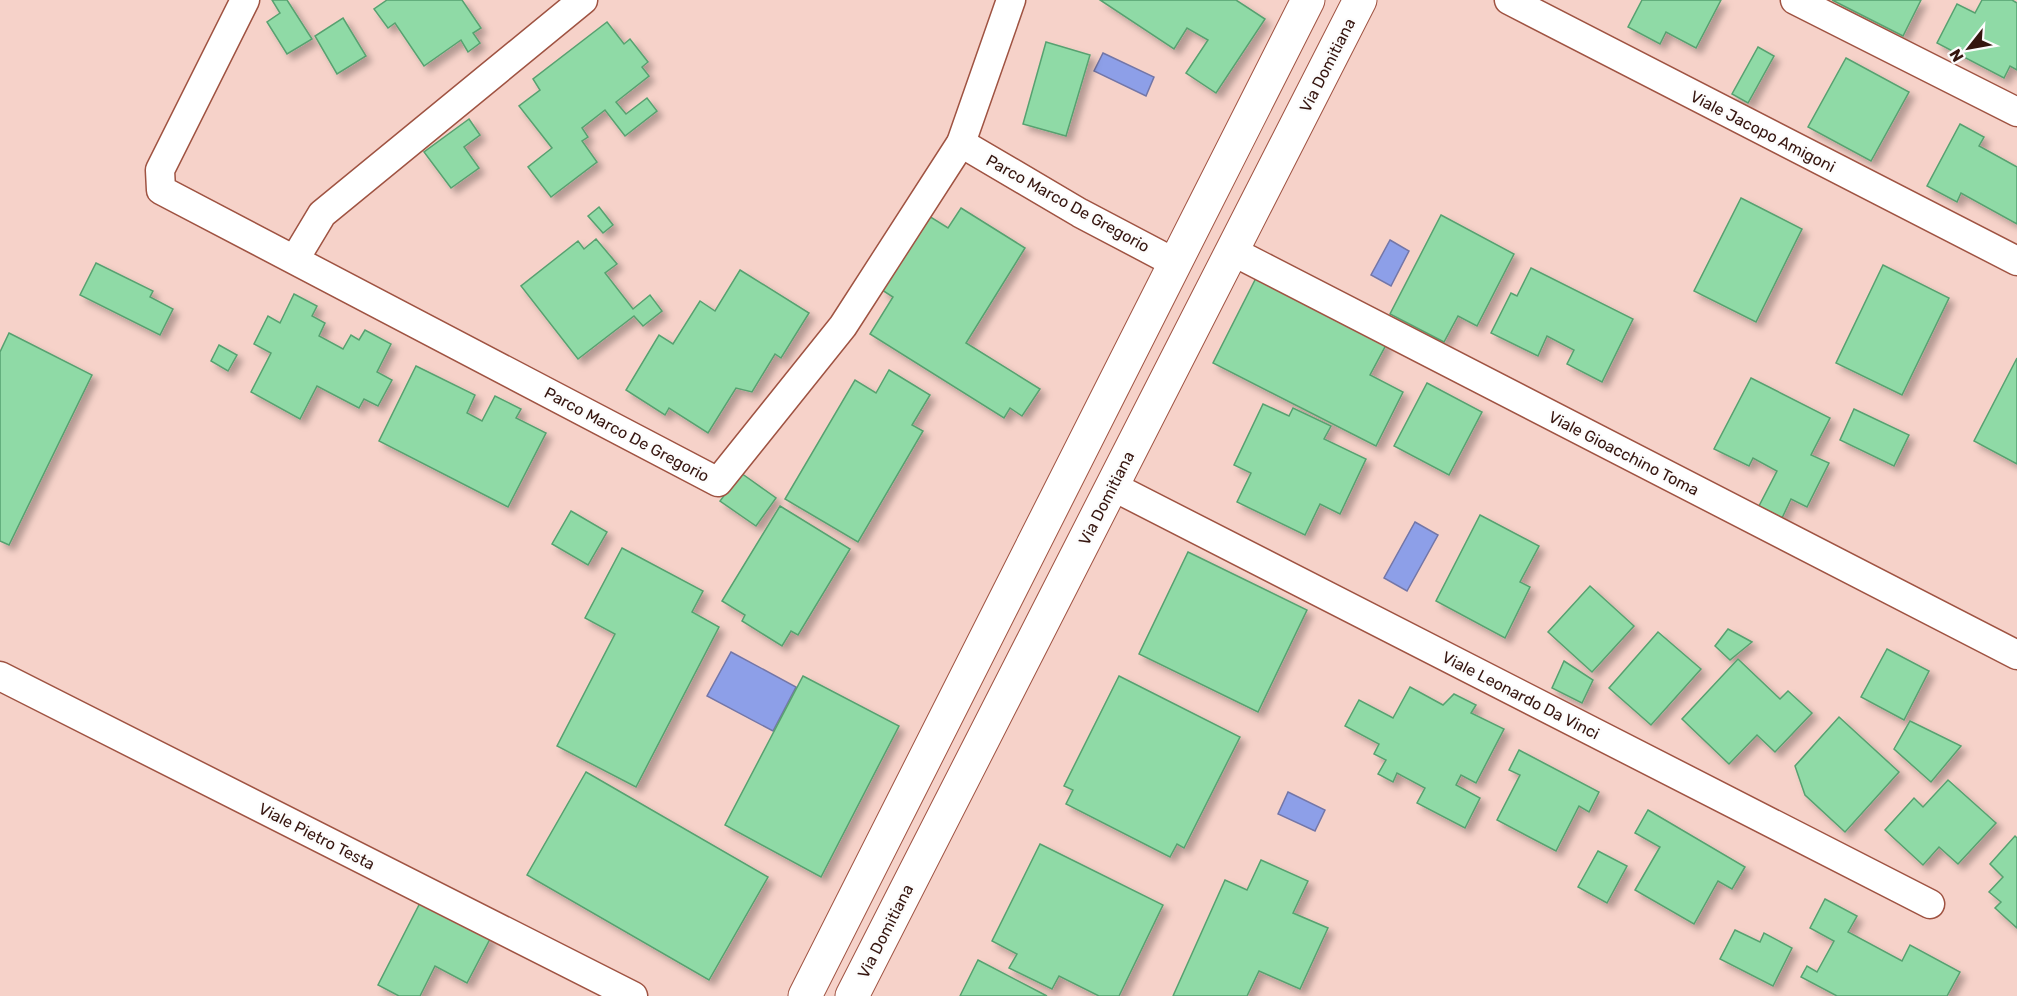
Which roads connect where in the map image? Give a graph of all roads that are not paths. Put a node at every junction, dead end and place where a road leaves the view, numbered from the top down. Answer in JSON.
{"nodes":[{"id":1,"x":245,"y":0,"type":"edge"},
{"id":2,"x":583,"y":0,"type":"edge"},
{"id":3,"x":1011,"y":0,"type":"edge"},
{"id":4,"x":1308,"y":0,"type":"edge"},
{"id":5,"x":1360,"y":0,"type":"edge"},
{"id":6,"x":1509,"y":0,"type":"edge"},
{"id":7,"x":1795,"y":0,"type":"edge"},
{"id":8,"x":2017,"y":112,"type":"edge"},
{"id":9,"x":961,"y":143,"type":"junction"},
{"id":10,"x":1232,"y":251,"type":"junction"},
{"id":11,"x":295,"y":259,"type":"junction"},
{"id":12,"x":2017,"y":261,"type":"edge"},
{"id":13,"x":1175,"y":262,"type":"junction"},
{"id":14,"x":1112,"y":486,"type":"junction"},
{"id":15,"x":2017,"y":655,"type":"edge"},
{"id":16,"x":0,"y":676,"type":"edge"},
{"id":17,"x":1930,"y":904,"type":"dead end"},
{"id":18,"x":633,"y":996,"type":"edge"},
{"id":19,"x":805,"y":996,"type":"edge"},
{"id":20,"x":852,"y":996,"type":"edge"}],
"edges":[{"from":1,"to":11,"type":"street","name":"Parco Marco De Gregorio"},
{"from":2,"to":11,"type":"street"},
{"from":3,"to":9,"type":"street","name":"Parco Marco De Gregorio"},
{"from":4,"to":13,"type":"main road"},
{"from":5,"to":10,"type":"main road","name":"Via Domitiana"},
{"from":6,"to":12,"type":"street","name":"Viale Jacopo Amigoni"},
{"from":7,"to":8,"type":"street"},
{"from":9,"to":11,"type":"street","name":"Parco Marco De Gregorio"},
{"from":9,"to":13,"type":"street","name":"Parco Marco De Gregorio"},
{"from":10,"to":14,"type":"main road","name":"Via Domitiana"},
{"from":10,"to":15,"type":"street","name":"Viale Gioacchino Toma"},
{"from":13,"to":19,"type":"main road"},
{"from":14,"to":17,"type":"street","name":"Viale Leonardo Da Vinci"},
{"from":14,"to":20,"type":"main road","name":"Via Domitiana"},
{"from":16,"to":18,"type":"street","name":"Viale Pietro Testa"}]}
